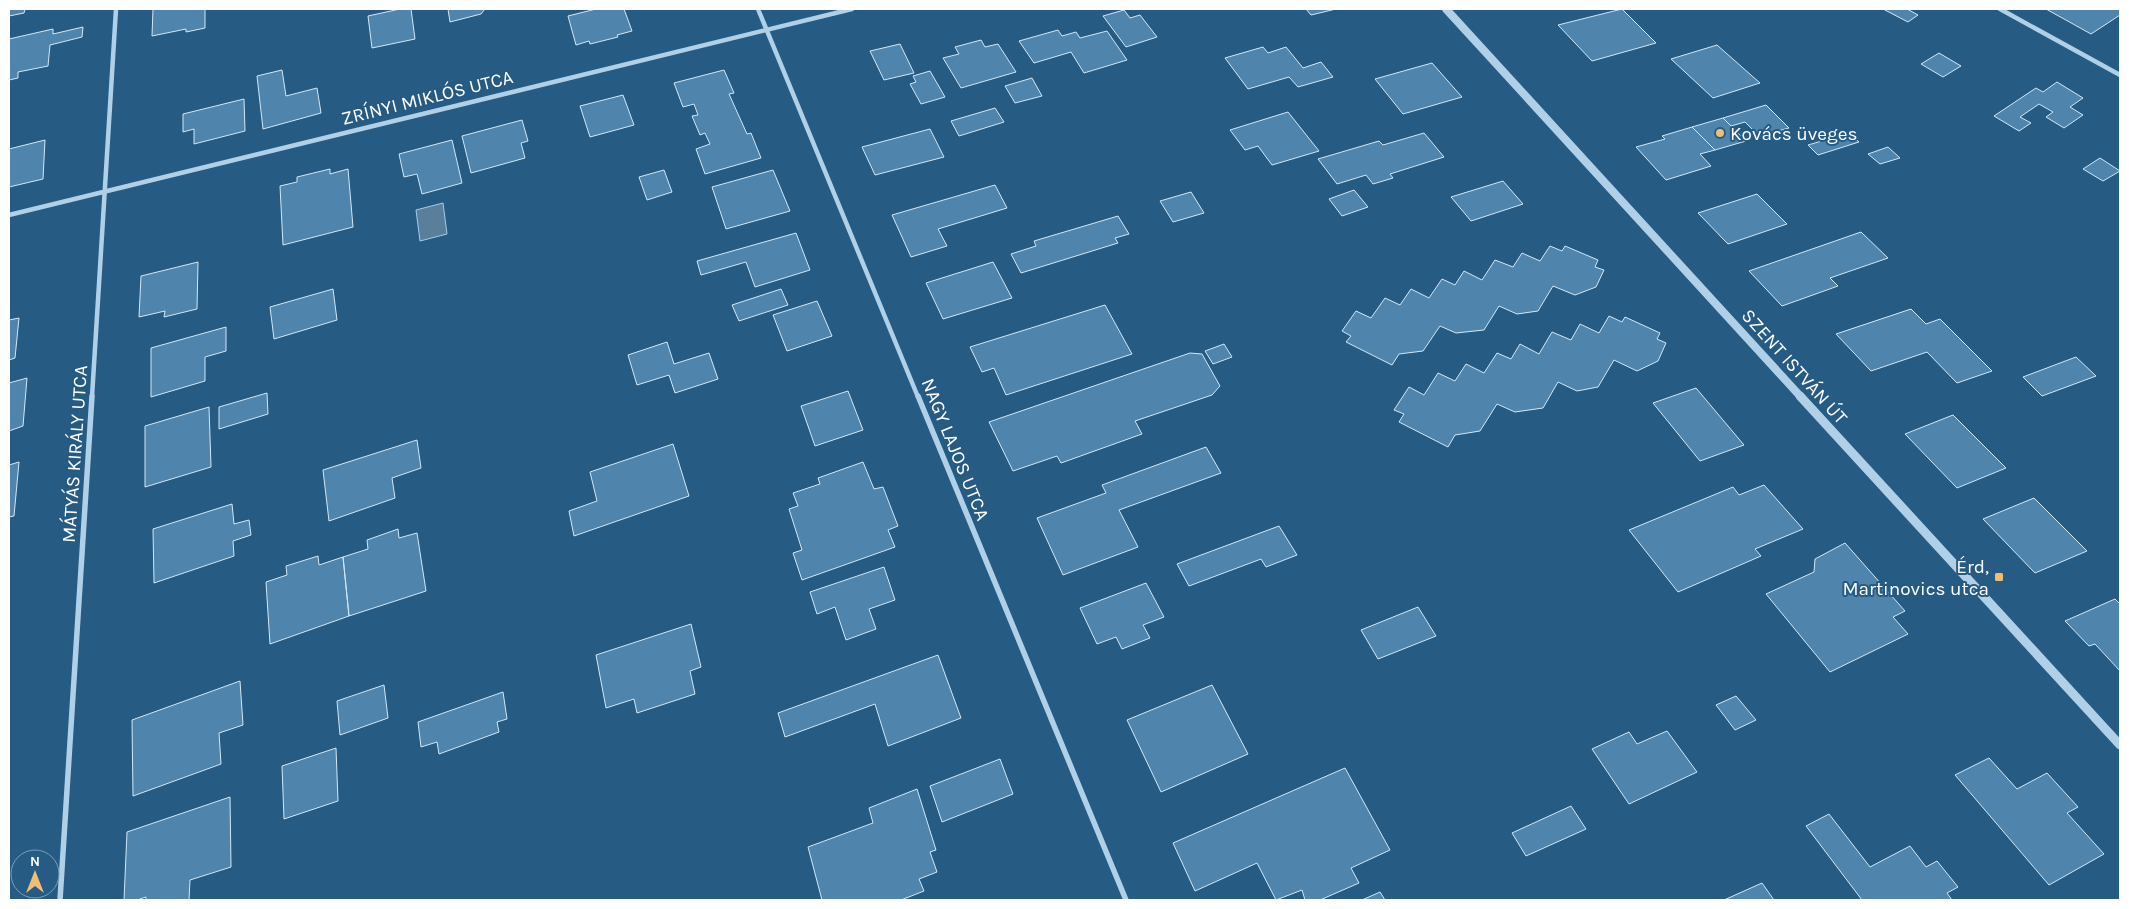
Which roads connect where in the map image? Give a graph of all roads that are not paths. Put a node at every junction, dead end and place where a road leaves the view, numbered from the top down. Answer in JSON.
{"nodes":[{"id":1,"x":116,"y":9,"type":"edge"},
{"id":2,"x":758,"y":9,"type":"edge"},
{"id":3,"x":852,"y":9,"type":"edge"},
{"id":4,"x":1446,"y":9,"type":"edge"},
{"id":5,"x":2000,"y":9,"type":"edge"},
{"id":6,"x":767,"y":30,"type":"junction"},
{"id":7,"x":2120,"y":75,"type":"edge"},
{"id":8,"x":105,"y":191,"type":"junction"},
{"id":9,"x":9,"y":215,"type":"edge"},
{"id":10,"x":2120,"y":745,"type":"edge"},
{"id":11,"x":60,"y":900,"type":"edge"},
{"id":12,"x":1126,"y":900,"type":"edge"}],
"edges":[{"from":1,"to":8,"type":"street","name":"MÁTYÁS KIRÁLY UTCA"},
{"from":2,"to":6,"type":"street","name":"NAGY LAJOS UTCA"},
{"from":3,"to":6,"type":"street","name":"ZRÍNYI MIKLÓS UTCA"},
{"from":4,"to":10,"type":"street","name":"SZENT ISTVÁN ÚT"},
{"from":5,"to":7,"type":"street"},
{"from":6,"to":8,"type":"street","name":"ZRÍNYI MIKLÓS UTCA"},
{"from":6,"to":12,"type":"street","name":"NAGY LAJOS UTCA"},
{"from":8,"to":9,"type":"street","name":"ZRÍNYI MIKLÓS UTCA"},
{"from":8,"to":11,"type":"street","name":"MÁTYÁS KIRÁLY UTCA"}]}
